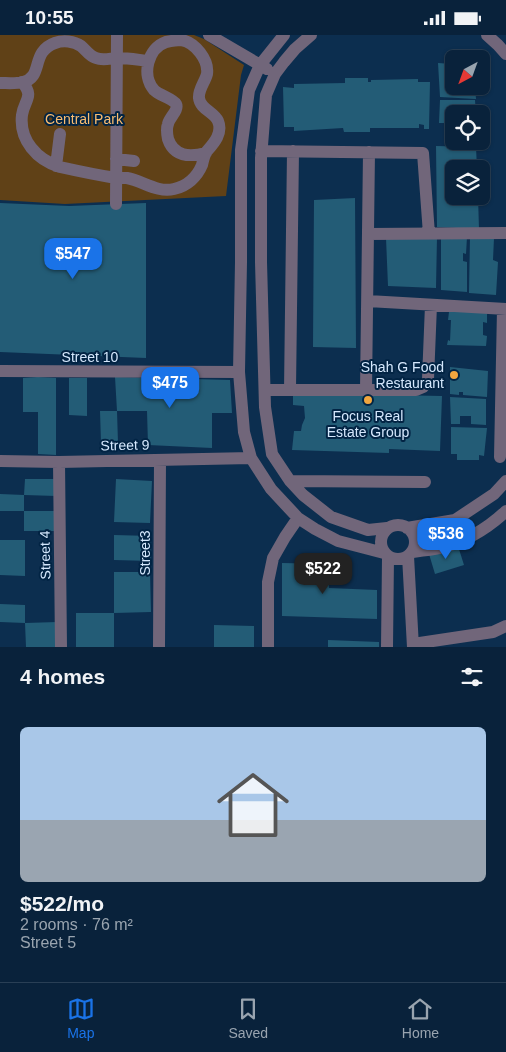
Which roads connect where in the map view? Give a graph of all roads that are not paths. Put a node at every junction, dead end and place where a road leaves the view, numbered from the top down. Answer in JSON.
{"nodes":[{"id":1,"x":117,"y":35,"type":"edge"},
{"id":2,"x":284,"y":35,"type":"edge"},
{"id":3,"x":311,"y":35,"type":"edge"},
{"id":4,"x":486,"y":35,"type":"edge"},
{"id":5,"x":212,"y":36,"type":"edge"},
{"id":6,"x":506,"y":55,"type":"edge"},
{"id":7,"x":117,"y":58,"type":"junction"},
{"id":8,"x":149,"y":61,"type":"junction"},
{"id":9,"x":260,"y":65,"type":"junction"},
{"id":10,"x":275,"y":74,"type":"junction"},
{"id":11,"x":22,"y":82,"type":"junction"},
{"id":12,"x":0,"y":83,"type":"edge"},
{"id":13,"x":60,"y":134,"type":"dead end"},
{"id":14,"x":261,"y":151,"type":"junction"},
{"id":15,"x":293,"y":151,"type":"junction"},
{"id":16,"x":369,"y":152,"type":"junction"},
{"id":17,"x":206,"y":153,"type":"junction"},
{"id":18,"x":116,"y":159,"type":"junction"},
{"id":19,"x":134,"y":161,"type":"dead end"},
{"id":20,"x":56,"y":166,"type":"junction"},
{"id":21,"x":116,"y":178,"type":"junction"},
{"id":22,"x":116,"y":204,"type":"dead end"},
{"id":23,"x":506,"y":233,"type":"edge"},
{"id":24,"x":368,"y":234,"type":"junction"},
{"id":25,"x":429,"y":234,"type":"junction"},
{"id":26,"x":260,"y":262,"type":"junction"},
{"id":27,"x":242,"y":263,"type":"junction"},
{"id":28,"x":368,"y":301,"type":"junction"},
{"id":29,"x":431,"y":305,"type":"junction"},
{"id":30,"x":505,"y":309,"type":"edge"},
{"id":31,"x":0,"y":371,"type":"edge"},
{"id":32,"x":239,"y":372,"type":"junction"},
{"id":33,"x":265,"y":390,"type":"junction"},
{"id":34,"x":290,"y":390,"type":"junction"},
{"id":35,"x":366,"y":390,"type":"junction"},
{"id":36,"x":500,"y":457,"type":"dead end"},
{"id":37,"x":251,"y":458,"type":"junction"},
{"id":38,"x":160,"y":460,"type":"junction"},
{"id":39,"x":0,"y":461,"type":"edge"},
{"id":40,"x":59,"y":462,"type":"junction"},
{"id":41,"x":290,"y":481,"type":"junction"},
{"id":42,"x":506,"y":481,"type":"edge"},
{"id":43,"x":425,"y":482,"type":"dead end"},
{"id":44,"x":506,"y":511,"type":"edge"},
{"id":45,"x":298,"y":518,"type":"junction"},
{"id":46,"x":387,"y":528,"type":"junction"},
{"id":47,"x":407,"y":528,"type":"junction"},
{"id":48,"x":410,"y":554,"type":"junction"},
{"id":49,"x":386,"y":555,"type":"junction"},
{"id":50,"x":506,"y":626,"type":"edge"},
{"id":51,"x":413,"y":645,"type":"edge"},
{"id":52,"x":61,"y":647,"type":"edge"},
{"id":53,"x":159,"y":647,"type":"edge"},
{"id":54,"x":268,"y":647,"type":"edge"},
{"id":55,"x":387,"y":647,"type":"edge"}],
"edges":[{"from":1,"to":7,"type":"street"},
{"from":2,"to":9,"type":"street"},
{"from":3,"to":10,"type":"street"},
{"from":4,"to":6,"type":"street"},
{"from":5,"to":9,"type":"street"},
{"from":7,"to":8,"type":"street"},
{"from":7,"to":11,"type":"street"},
{"from":7,"to":18,"type":"street"},
{"from":8,"to":17,"type":"street"},
{"from":8,"to":17,"type":"street"},
{"from":9,"to":10,"type":"street"},
{"from":9,"to":27,"type":"street"},
{"from":10,"to":14,"type":"street"},
{"from":11,"to":12,"type":"street"},
{"from":11,"to":20,"type":"street"},
{"from":13,"to":20,"type":"street"},
{"from":14,"to":15,"type":"street"},
{"from":14,"to":26,"type":"street"},
{"from":15,"to":16,"type":"street"},
{"from":15,"to":34,"type":"street"},
{"from":16,"to":24,"type":"street"},
{"from":16,"to":25,"type":"street"},
{"from":17,"to":21,"type":"street"},
{"from":18,"to":19,"type":"street"},
{"from":18,"to":21,"type":"street"},
{"from":20,"to":21,"type":"street"},
{"from":21,"to":22,"type":"street"},
{"from":23,"to":25,"type":"street"},
{"from":24,"to":25,"type":"street"},
{"from":24,"to":28,"type":"street"},
{"from":26,"to":27,"type":"street"},
{"from":26,"to":33,"type":"street"},
{"from":27,"to":32,"type":"street"},
{"from":28,"to":29,"type":"street"},
{"from":28,"to":35,"type":"street"},
{"from":29,"to":30,"type":"street"},
{"from":29,"to":35,"type":"street"},
{"from":30,"to":36,"type":"street"},
{"from":31,"to":32,"type":"street","name":"Street 10"},
{"from":32,"to":37,"type":"street"},
{"from":33,"to":34,"type":"street"},
{"from":33,"to":41,"type":"street"},
{"from":34,"to":35,"type":"street"},
{"from":37,"to":38,"type":"street","name":"Street 9"},
{"from":37,"to":45,"type":"street"},
{"from":38,"to":40,"type":"street","name":"Street 9"},
{"from":38,"to":53,"type":"street","name":"Street3"},
{"from":39,"to":40,"type":"street","name":"Street 9"},
{"from":40,"to":52,"type":"street","name":"Street 4"},
{"from":41,"to":43,"type":"street"},
{"from":41,"to":46,"type":"street"},
{"from":42,"to":47,"type":"street"},
{"from":44,"to":48,"type":"street"},
{"from":45,"to":49,"type":"street"},
{"from":45,"to":54,"type":"street"},
{"from":46,"to":47,"type":"street"},
{"from":46,"to":49,"type":"street"},
{"from":47,"to":48,"type":"street"},
{"from":48,"to":49,"type":"street"},
{"from":48,"to":51,"type":"street"},
{"from":49,"to":55,"type":"street"},
{"from":50,"to":51,"type":"street"}]}
